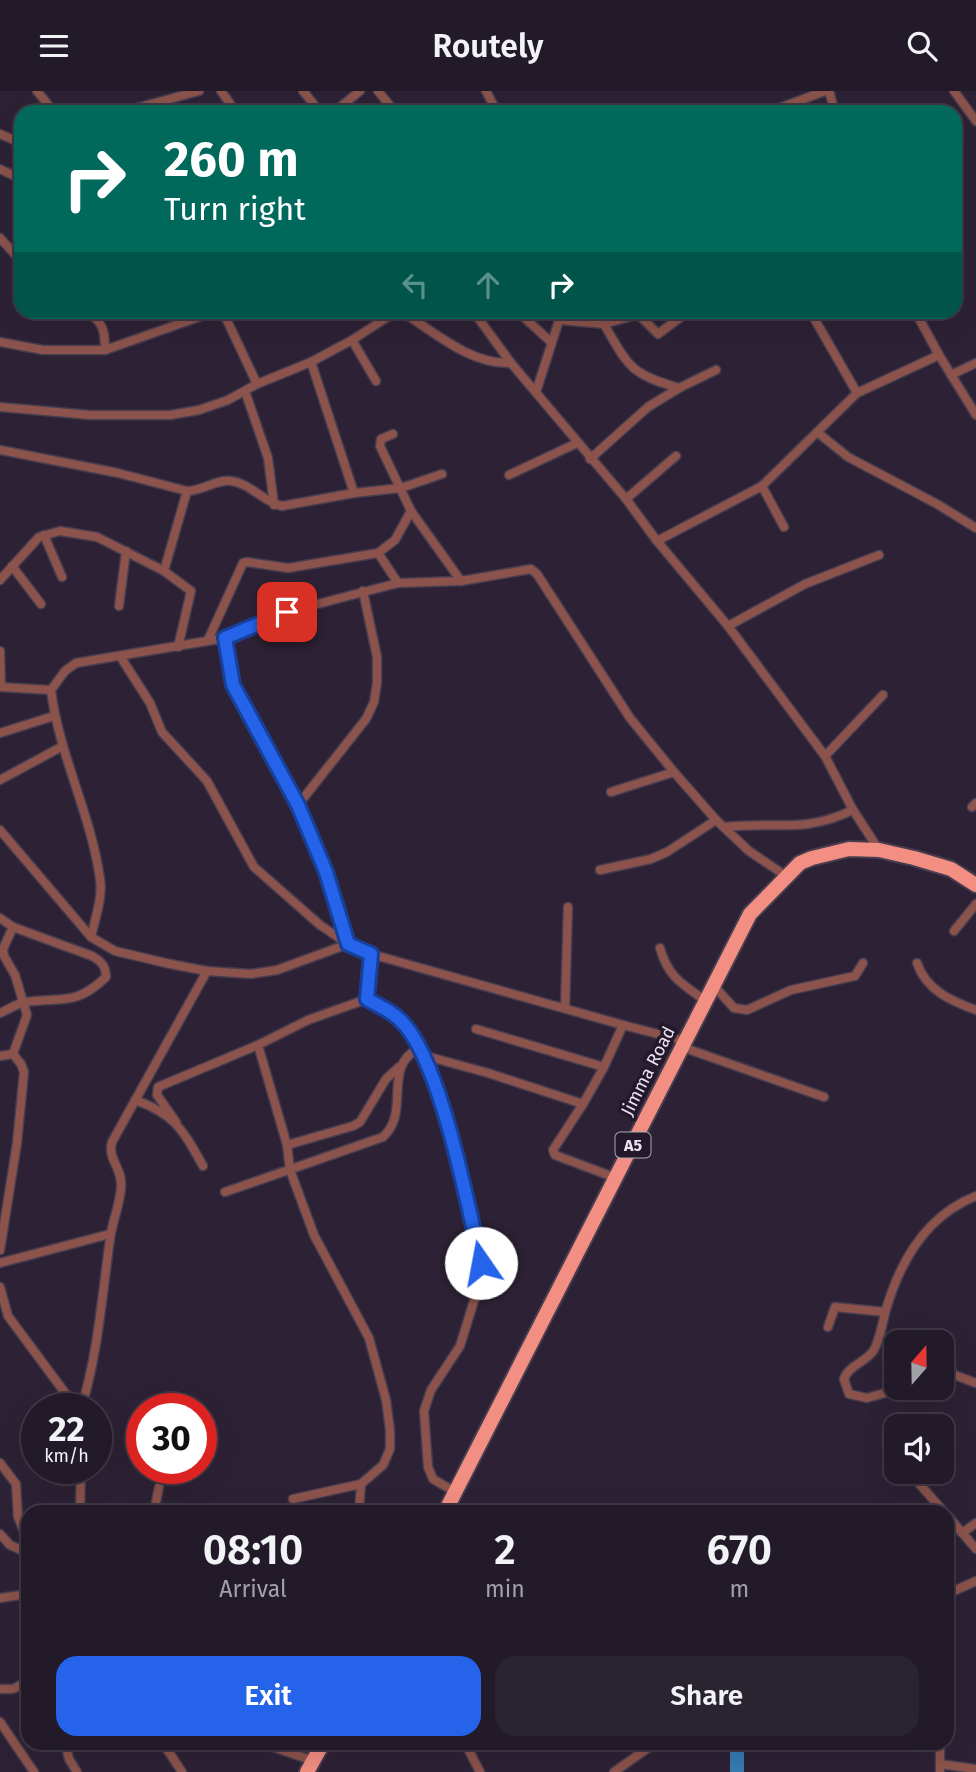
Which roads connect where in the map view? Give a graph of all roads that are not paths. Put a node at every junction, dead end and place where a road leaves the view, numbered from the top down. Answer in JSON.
{"nodes":[{"id":1,"x":37,"y":91,"type":"edge"},
{"id":2,"x":199,"y":91,"type":"edge"},
{"id":3,"x":303,"y":91,"type":"edge"},
{"id":4,"x":360,"y":91,"type":"edge"},
{"id":5,"x":378,"y":91,"type":"edge"},
{"id":6,"x":827,"y":91,"type":"edge"},
{"id":7,"x":954,"y":91,"type":"edge"},
{"id":8,"x":48,"y":105,"type":"edge"},
{"id":9,"x":148,"y":105,"type":"edge"},
{"id":10,"x":314,"y":105,"type":"edge"},
{"id":11,"x":343,"y":105,"type":"edge"},
{"id":12,"x":390,"y":105,"type":"edge"},
{"id":13,"x":790,"y":105,"type":"edge"},
{"id":14,"x":976,"y":121,"type":"edge"},
{"id":15,"x":0,"y":238,"type":"edge"},
{"id":16,"x":14,"y":253,"type":"edge"},
{"id":17,"x":96,"y":319,"type":"edge"},
{"id":18,"x":195,"y":319,"type":"edge"},
{"id":19,"x":226,"y":319,"type":"edge"},
{"id":20,"x":386,"y":319,"type":"edge"},
{"id":21,"x":412,"y":319,"type":"edge"},
{"id":22,"x":479,"y":319,"type":"edge"},
{"id":23,"x":526,"y":319,"type":"edge"},
{"id":24,"x":560,"y":319,"type":"edge"},
{"id":25,"x":577,"y":319,"type":"edge"},
{"id":26,"x":622,"y":319,"type":"edge"},
{"id":27,"x":643,"y":319,"type":"edge"},
{"id":28,"x":678,"y":319,"type":"edge"},
{"id":29,"x":815,"y":319,"type":"edge"},
{"id":30,"x":919,"y":319,"type":"edge"},
{"id":31,"x":604,"y":324,"type":"junction"},
{"id":32,"x":352,"y":340,"type":"junction"},
{"id":33,"x":0,"y":342,"type":"edge"},
{"id":34,"x":551,"y":342,"type":"junction"},
{"id":35,"x":105,"y":350,"type":"junction"},
{"id":36,"x":939,"y":355,"type":"junction"},
{"id":37,"x":311,"y":362,"type":"junction"},
{"id":38,"x":511,"y":363,"type":"junction"},
{"id":39,"x":976,"y":363,"type":"edge"},
{"id":40,"x":716,"y":370,"type":"dead end"},
{"id":41,"x":951,"y":375,"type":"junction"},
{"id":42,"x":376,"y":381,"type":"dead end"},
{"id":43,"x":257,"y":384,"type":"junction"},
{"id":44,"x":679,"y":388,"type":"junction"},
{"id":45,"x":245,"y":391,"type":"junction"},
{"id":46,"x":536,"y":392,"type":"junction"},
{"id":47,"x":857,"y":393,"type":"junction"},
{"id":48,"x":0,"y":407,"type":"edge"},
{"id":49,"x":976,"y":415,"type":"edge"},
{"id":50,"x":817,"y":432,"type":"junction"},
{"id":51,"x":393,"y":434,"type":"dead end"},
{"id":52,"x":577,"y":443,"type":"junction"},
{"id":53,"x":0,"y":450,"type":"edge"},
{"id":54,"x":676,"y":456,"type":"dead end"},
{"id":55,"x":590,"y":459,"type":"junction"},
{"id":56,"x":442,"y":474,"type":"dead end"},
{"id":57,"x":509,"y":475,"type":"dead end"},
{"id":58,"x":762,"y":486,"type":"junction"},
{"id":59,"x":401,"y":488,"type":"junction"},
{"id":60,"x":187,"y":491,"type":"junction"},
{"id":61,"x":354,"y":493,"type":"junction"},
{"id":62,"x":626,"y":499,"type":"junction"},
{"id":63,"x":274,"y":505,"type":"junction"},
{"id":64,"x":411,"y":511,"type":"junction"},
{"id":65,"x":784,"y":527,"type":"dead end"},
{"id":66,"x":976,"y":528,"type":"edge"},
{"id":67,"x":44,"y":535,"type":"junction"},
{"id":68,"x":657,"y":541,"type":"junction"},
{"id":69,"x":126,"y":551,"type":"junction"},
{"id":70,"x":378,"y":553,"type":"junction"},
{"id":71,"x":879,"y":555,"type":"dead end"},
{"id":72,"x":12,"y":566,"type":"junction"},
{"id":73,"x":164,"y":571,"type":"junction"},
{"id":74,"x":62,"y":577,"type":"dead end"},
{"id":75,"x":0,"y":580,"type":"edge"},
{"id":76,"x":461,"y":581,"type":"junction"},
{"id":77,"x":398,"y":583,"type":"junction"},
{"id":78,"x":363,"y":591,"type":"junction"},
{"id":79,"x":41,"y":604,"type":"dead end"},
{"id":80,"x":119,"y":606,"type":"dead end"},
{"id":81,"x":728,"y":626,"type":"junction"},
{"id":82,"x":225,"y":638,"type":"junction"},
{"id":83,"x":208,"y":640,"type":"junction"},
{"id":84,"x":178,"y":647,"type":"junction"},
{"id":85,"x":0,"y":651,"type":"edge"},
{"id":86,"x":120,"y":656,"type":"junction"},
{"id":87,"x":1,"y":687,"type":"edge"},
{"id":88,"x":51,"y":690,"type":"junction"},
{"id":89,"x":883,"y":695,"type":"dead end"},
{"id":90,"x":54,"y":716,"type":"junction"},
{"id":91,"x":0,"y":733,"type":"edge"},
{"id":92,"x":61,"y":747,"type":"junction"},
{"id":93,"x":825,"y":756,"type":"junction"},
{"id":94,"x":674,"y":772,"type":"junction"},
{"id":95,"x":0,"y":780,"type":"edge"},
{"id":96,"x":611,"y":792,"type":"dead end"},
{"id":97,"x":298,"y":805,"type":"junction"},
{"id":98,"x":853,"y":810,"type":"junction"},
{"id":99,"x":716,"y":820,"type":"junction"},
{"id":100,"x":724,"y":827,"type":"junction"},
{"id":101,"x":0,"y":830,"type":"edge"},
{"id":102,"x":879,"y":850,"type":"junction"},
{"id":103,"x":600,"y":870,"type":"dead end"},
{"id":104,"x":786,"y":876,"type":"junction"},
{"id":105,"x":976,"y":885,"type":"edge"},
{"id":106,"x":976,"y":904,"type":"edge"},
{"id":107,"x":568,"y":907,"type":"dead end"},
{"id":108,"x":0,"y":918,"type":"edge"},
{"id":109,"x":13,"y":927,"type":"junction"},
{"id":110,"x":954,"y":931,"type":"dead end"},
{"id":111,"x":91,"y":937,"type":"junction"},
{"id":112,"x":348,"y":944,"type":"junction"},
{"id":113,"x":660,"y":948,"type":"dead end"},
{"id":114,"x":371,"y":954,"type":"junction"},
{"id":115,"x":863,"y":963,"type":"dead end"},
{"id":116,"x":918,"y":963,"type":"dead end"},
{"id":117,"x":207,"y":971,"type":"junction"},
{"id":118,"x":714,"y":986,"type":"junction"},
{"id":119,"x":367,"y":999,"type":"junction"},
{"id":120,"x":706,"y":1000,"type":"junction"},
{"id":121,"x":24,"y":1002,"type":"junction"},
{"id":122,"x":565,"y":1007,"type":"junction"},
{"id":123,"x":976,"y":1010,"type":"edge"},
{"id":124,"x":0,"y":1013,"type":"edge"},
{"id":125,"x":623,"y":1025,"type":"junction"},
{"id":126,"x":476,"y":1029,"type":"dead end"},
{"id":127,"x":684,"y":1044,"type":"junction"},
{"id":128,"x":258,"y":1045,"type":"junction"},
{"id":129,"x":421,"y":1047,"type":"junction"},
{"id":130,"x":13,"y":1054,"type":"junction"},
{"id":131,"x":0,"y":1056,"type":"edge"},
{"id":132,"x":426,"y":1056,"type":"junction"},
{"id":133,"x":400,"y":1067,"type":"junction"},
{"id":134,"x":604,"y":1067,"type":"junction"},
{"id":135,"x":824,"y":1097,"type":"dead end"},
{"id":136,"x":135,"y":1100,"type":"junction"},
{"id":137,"x":583,"y":1104,"type":"junction"},
{"id":138,"x":176,"y":1122,"type":"junction"},
{"id":139,"x":287,"y":1145,"type":"junction"},
{"id":140,"x":203,"y":1166,"type":"dead end"},
{"id":141,"x":0,"y":1170,"type":"edge"},
{"id":142,"x":290,"y":1170,"type":"junction"},
{"id":143,"x":12,"y":1171,"type":"junction"},
{"id":144,"x":616,"y":1178,"type":"junction"},
{"id":145,"x":225,"y":1192,"type":"dead end"},
{"id":146,"x":976,"y":1196,"type":"edge"},
{"id":147,"x":110,"y":1234,"type":"junction"},
{"id":148,"x":0,"y":1250,"type":"edge"},
{"id":149,"x":0,"y":1263,"type":"edge"},
{"id":150,"x":0,"y":1287,"type":"edge"},
{"id":151,"x":886,"y":1313,"type":"junction"},
{"id":152,"x":828,"y":1327,"type":"dead end"},
{"id":153,"x":954,"y":1375,"type":"edge"},
{"id":154,"x":976,"y":1383,"type":"edge"},
{"id":155,"x":884,"y":1392,"type":"edge"},
{"id":156,"x":67,"y":1393,"type":"edge"},
{"id":157,"x":86,"y":1393,"type":"edge"},
{"id":158,"x":0,"y":1463,"type":"edge"},
{"id":159,"x":81,"y":1484,"type":"edge"},
{"id":160,"x":361,"y":1484,"type":"junction"},
{"id":161,"x":919,"y":1484,"type":"edge"},
{"id":162,"x":159,"y":1487,"type":"dead end"},
{"id":163,"x":455,"y":1492,"type":"junction"},
{"id":164,"x":293,"y":1499,"type":"dead end"},
{"id":165,"x":80,"y":1505,"type":"edge"},
{"id":166,"x":155,"y":1505,"type":"edge"},
{"id":167,"x":360,"y":1505,"type":"edge"},
{"id":168,"x":448,"y":1505,"type":"edge"},
{"id":169,"x":937,"y":1505,"type":"edge"},
{"id":170,"x":976,"y":1523,"type":"edge"},
{"id":171,"x":21,"y":1524,"type":"edge"},
{"id":172,"x":954,"y":1524,"type":"edge"},
{"id":173,"x":962,"y":1533,"type":"junction"},
{"id":174,"x":0,"y":1534,"type":"edge"},
{"id":175,"x":976,"y":1549,"type":"edge"},
{"id":176,"x":21,"y":1550,"type":"edge"},
{"id":177,"x":976,"y":1581,"type":"edge"},
{"id":178,"x":954,"y":1591,"type":"edge"},
{"id":179,"x":21,"y":1595,"type":"edge"},
{"id":180,"x":0,"y":1598,"type":"edge"},
{"id":181,"x":21,"y":1685,"type":"edge"},
{"id":182,"x":0,"y":1689,"type":"edge"},
{"id":183,"x":0,"y":1721,"type":"edge"},
{"id":184,"x":67,"y":1750,"type":"edge"},
{"id":185,"x":168,"y":1750,"type":"edge"},
{"id":186,"x":280,"y":1750,"type":"edge"},
{"id":187,"x":319,"y":1750,"type":"edge"},
{"id":188,"x":469,"y":1750,"type":"edge"},
{"id":189,"x":645,"y":1750,"type":"edge"},
{"id":190,"x":940,"y":1750,"type":"edge"},
{"id":191,"x":311,"y":1766,"type":"edge"},
{"id":192,"x":940,"y":1768,"type":"edge"},
{"id":193,"x":976,"y":1769,"type":"edge"},
{"id":194,"x":34,"y":1772,"type":"edge"},
{"id":195,"x":77,"y":1772,"type":"edge"},
{"id":196,"x":182,"y":1772,"type":"edge"},
{"id":197,"x":480,"y":1772,"type":"edge"},
{"id":198,"x":614,"y":1772,"type":"edge"}],
"edges":[{"from":1,"to":8,"type":"street"},
{"from":2,"to":9,"type":"street"},
{"from":3,"to":10,"type":"street"},
{"from":4,"to":11,"type":"street"},
{"from":5,"to":12,"type":"street"},
{"from":6,"to":13,"type":"street"},
{"from":7,"to":14,"type":"street"},
{"from":15,"to":16,"type":"street"},
{"from":17,"to":35,"type":"street"},
{"from":18,"to":35,"type":"street"},
{"from":19,"to":43,"type":"street"},
{"from":20,"to":32,"type":"street"},
{"from":21,"to":38,"type":"street"},
{"from":22,"to":38,"type":"street"},
{"from":23,"to":34,"type":"street"},
{"from":24,"to":34,"type":"street"},
{"from":25,"to":31,"type":"street"},
{"from":26,"to":31,"type":"street"},
{"from":27,"to":28,"type":"street"},
{"from":29,"to":47,"type":"street"},
{"from":30,"to":36,"type":"street"},
{"from":31,"to":44,"type":"street"},
{"from":32,"to":37,"type":"street"},
{"from":32,"to":42,"type":"street"},
{"from":33,"to":35,"type":"street"},
{"from":34,"to":46,"type":"street"},
{"from":36,"to":41,"type":"street"},
{"from":36,"to":47,"type":"street"},
{"from":37,"to":43,"type":"street"},
{"from":37,"to":61,"type":"street"},
{"from":38,"to":46,"type":"street"},
{"from":39,"to":41,"type":"street"},
{"from":40,"to":44,"type":"street"},
{"from":41,"to":49,"type":"street"},
{"from":43,"to":45,"type":"street"},
{"from":44,"to":55,"type":"street"},
{"from":45,"to":48,"type":"street"},
{"from":45,"to":63,"type":"street"},
{"from":46,"to":52,"type":"street"},
{"from":47,"to":50,"type":"street"},
{"from":50,"to":58,"type":"street"},
{"from":50,"to":66,"type":"street"},
{"from":51,"to":59,"type":"street"},
{"from":52,"to":55,"type":"street"},
{"from":52,"to":57,"type":"street"},
{"from":53,"to":60,"type":"street"},
{"from":54,"to":62,"type":"street"},
{"from":55,"to":62,"type":"street"},
{"from":56,"to":59,"type":"street"},
{"from":58,"to":65,"type":"street"},
{"from":58,"to":68,"type":"street"},
{"from":59,"to":61,"type":"street"},
{"from":59,"to":64,"type":"street"},
{"from":60,"to":63,"type":"street"},
{"from":60,"to":73,"type":"street"},
{"from":61,"to":63,"type":"street"},
{"from":62,"to":68,"type":"street"},
{"from":64,"to":70,"type":"street"},
{"from":64,"to":76,"type":"street"},
{"from":67,"to":69,"type":"street"},
{"from":67,"to":72,"type":"street"},
{"from":67,"to":74,"type":"street"},
{"from":68,"to":81,"type":"street"},
{"from":69,"to":73,"type":"street"},
{"from":69,"to":80,"type":"street"},
{"from":70,"to":77,"type":"street"},
{"from":70,"to":83,"type":"street"},
{"from":71,"to":81,"type":"street"},
{"from":72,"to":75,"type":"street"},
{"from":72,"to":79,"type":"street"},
{"from":73,"to":84,"type":"street"},
{"from":76,"to":77,"type":"street"},
{"from":76,"to":94,"type":"street"},
{"from":77,"to":78,"type":"street"},
{"from":78,"to":82,"type":"street"},
{"from":78,"to":97,"type":"street"},
{"from":81,"to":93,"type":"street"},
{"from":82,"to":83,"type":"street"},
{"from":82,"to":97,"type":"street"},
{"from":83,"to":84,"type":"street"},
{"from":84,"to":86,"type":"street"},
{"from":85,"to":87,"type":"street"},
{"from":86,"to":88,"type":"street"},
{"from":86,"to":112,"type":"street"},
{"from":87,"to":88,"type":"street"},
{"from":88,"to":90,"type":"street"},
{"from":89,"to":93,"type":"street"},
{"from":90,"to":91,"type":"street"},
{"from":90,"to":92,"type":"street"},
{"from":92,"to":95,"type":"street"},
{"from":92,"to":111,"type":"street"},
{"from":93,"to":98,"type":"street"},
{"from":94,"to":96,"type":"street"},
{"from":94,"to":99,"type":"street"},
{"from":97,"to":112,"type":"street"},
{"from":98,"to":100,"type":"street"},
{"from":98,"to":102,"type":"street"},
{"from":99,"to":100,"type":"street"},
{"from":99,"to":103,"type":"street"},
{"from":100,"to":104,"type":"street"},
{"from":101,"to":111,"type":"street"},
{"from":102,"to":104,"type":"highway","name":"Jimma Road","number":"A5"},
{"from":102,"to":105,"type":"highway","name":"Jimma Road","number":"A5"},
{"from":104,"to":118,"type":"highway","name":"Jimma Road","number":"A5"},
{"from":106,"to":110,"type":"street"},
{"from":107,"to":122,"type":"street"},
{"from":108,"to":109,"type":"street"},
{"from":109,"to":121,"type":"street"},
{"from":109,"to":121,"type":"street"},
{"from":111,"to":117,"type":"street"},
{"from":112,"to":114,"type":"street"},
{"from":112,"to":117,"type":"street"},
{"from":113,"to":120,"type":"street"},
{"from":114,"to":119,"type":"street"},
{"from":114,"to":122,"type":"street"},
{"from":115,"to":118,"type":"street"},
{"from":116,"to":123,"type":"street"},
{"from":117,"to":136,"type":"street"},
{"from":118,"to":120,"type":"highway","name":"Jimma Road","number":"A5"},
{"from":119,"to":128,"type":"street"},
{"from":119,"to":129,"type":"street"},
{"from":120,"to":127,"type":"highway","name":"Jimma Road","number":"A5"},
{"from":121,"to":124,"type":"street"},
{"from":121,"to":130,"type":"street"},
{"from":122,"to":125,"type":"street"},
{"from":125,"to":127,"type":"street"},
{"from":125,"to":134,"type":"street"},
{"from":126,"to":134,"type":"street"},
{"from":127,"to":135,"type":"street"},
{"from":127,"to":144,"type":"highway","name":"Jimma Road","number":"A5"},
{"from":128,"to":138,"type":"street"},
{"from":128,"to":139,"type":"street"},
{"from":129,"to":132,"type":"street"},
{"from":129,"to":133,"type":"street"},
{"from":130,"to":131,"type":"street"},
{"from":130,"to":143,"type":"street"},
{"from":132,"to":137,"type":"street"},
{"from":132,"to":163,"type":"street"},
{"from":133,"to":139,"type":"street"},
{"from":133,"to":142,"type":"street"},
{"from":134,"to":137,"type":"street"},
{"from":136,"to":138,"type":"street"},
{"from":136,"to":147,"type":"street"},
{"from":137,"to":144,"type":"street"},
{"from":138,"to":140,"type":"street"},
{"from":139,"to":142,"type":"street"},
{"from":141,"to":143,"type":"street"},
{"from":142,"to":145,"type":"street"},
{"from":142,"to":160,"type":"street"},
{"from":143,"to":148,"type":"street"},
{"from":144,"to":163,"type":"highway","name":"Jimma Road","number":"A5"},
{"from":146,"to":151,"type":"street"},
{"from":147,"to":149,"type":"street"},
{"from":147,"to":157,"type":"street"},
{"from":150,"to":156,"type":"street"},
{"from":151,"to":152,"type":"street"},
{"from":151,"to":155,"type":"street"},
{"from":153,"to":154,"type":"street"},
{"from":158,"to":171,"type":"street"},
{"from":159,"to":165,"type":"street"},
{"from":160,"to":164,"type":"street"},
{"from":160,"to":167,"type":"street"},
{"from":161,"to":169,"type":"street"},
{"from":162,"to":166,"type":"street"},
{"from":163,"to":168,"type":"highway","name":"Jimma Road","number":"A5"},
{"from":170,"to":173,"type":"street"},
{"from":172,"to":173,"type":"street"},
{"from":173,"to":175,"type":"street"},
{"from":174,"to":176,"type":"street"},
{"from":177,"to":178,"type":"street"},
{"from":179,"to":180,"type":"street"},
{"from":181,"to":182,"type":"street"},
{"from":183,"to":194,"type":"street"},
{"from":184,"to":195,"type":"street"},
{"from":185,"to":196,"type":"street"},
{"from":186,"to":191,"type":"street"},
{"from":187,"to":191,"type":"highway"},
{"from":188,"to":197,"type":"street"},
{"from":189,"to":198,"type":"street"},
{"from":190,"to":192,"type":"street"},
{"from":192,"to":193,"type":"street"}]}
